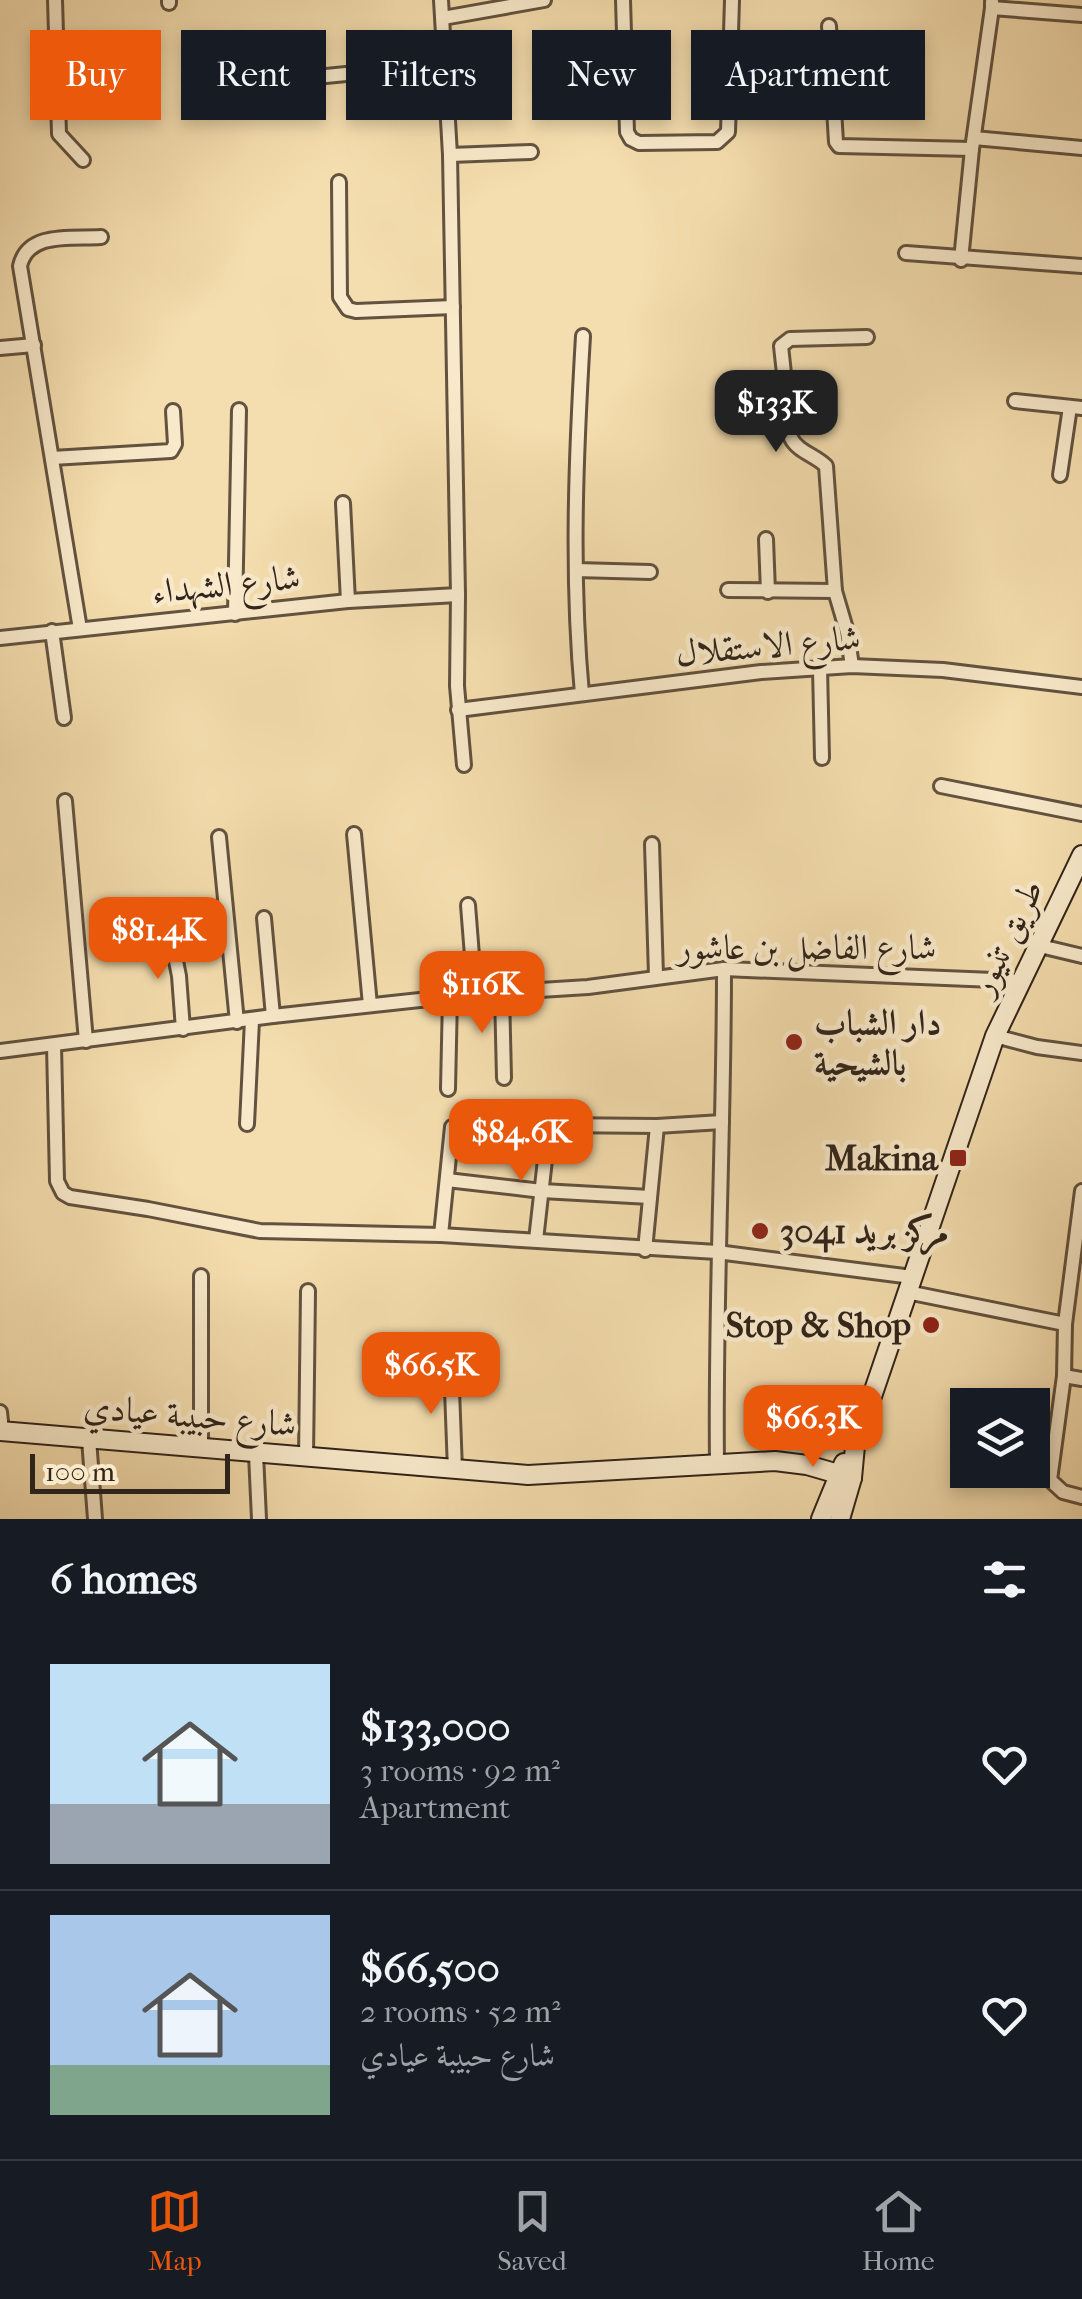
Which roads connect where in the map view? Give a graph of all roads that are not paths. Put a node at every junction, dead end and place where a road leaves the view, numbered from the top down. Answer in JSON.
{"nodes":[{"id":1,"x":55,"y":0,"type":"edge"},
{"id":2,"x":440,"y":0,"type":"edge"},
{"id":3,"x":544,"y":0,"type":"edge"},
{"id":4,"x":623,"y":0,"type":"edge"},
{"id":5,"x":732,"y":0,"type":"edge"},
{"id":6,"x":992,"y":4,"type":"edge"},
{"id":7,"x":1082,"y":14,"type":"edge"},
{"id":8,"x":443,"y":18,"type":"junction"},
{"id":9,"x":829,"y":26,"type":"dead end"},
{"id":10,"x":444,"y":30,"type":"edge"},
{"id":11,"x":448,"y":120,"type":"edge"},
{"id":12,"x":973,"y":143,"type":"junction"},
{"id":13,"x":1082,"y":148,"type":"edge"},
{"id":14,"x":531,"y":152,"type":"dead end"},
{"id":15,"x":450,"y":155,"type":"junction"},
{"id":16,"x":84,"y":160,"type":"dead end"},
{"id":17,"x":339,"y":182,"type":"dead end"},
{"id":18,"x":101,"y":237,"type":"dead end"},
{"id":19,"x":906,"y":253,"type":"dead end"},
{"id":20,"x":961,"y":260,"type":"junction"},
{"id":21,"x":1082,"y":266,"type":"edge"},
{"id":22,"x":454,"y":307,"type":"junction"},
{"id":23,"x":583,"y":336,"type":"dead end"},
{"id":24,"x":867,"y":337,"type":"dead end"},
{"id":25,"x":34,"y":345,"type":"junction"},
{"id":26,"x":0,"y":348,"type":"edge"},
{"id":27,"x":1015,"y":400,"type":"dead end"},
{"id":28,"x":1076,"y":408,"type":"edge"},
{"id":29,"x":239,"y":410,"type":"dead end"},
{"id":30,"x":173,"y":411,"type":"dead end"},
{"id":31,"x":52,"y":458,"type":"junction"},
{"id":32,"x":1060,"y":475,"type":"dead end"},
{"id":33,"x":343,"y":503,"type":"dead end"},
{"id":34,"x":766,"y":539,"type":"dead end"},
{"id":35,"x":576,"y":570,"type":"junction"},
{"id":36,"x":650,"y":572,"type":"dead end"},
{"id":37,"x":728,"y":590,"type":"dead end"},
{"id":38,"x":768,"y":592,"type":"junction"},
{"id":39,"x":835,"y":592,"type":"junction"},
{"id":40,"x":458,"y":595,"type":"junction"},
{"id":41,"x":348,"y":601,"type":"junction"},
{"id":42,"x":235,"y":614,"type":"junction"},
{"id":43,"x":80,"y":629,"type":"junction"},
{"id":44,"x":52,"y":632,"type":"junction"},
{"id":45,"x":0,"y":638,"type":"edge"},
{"id":46,"x":852,"y":666,"type":"junction"},
{"id":47,"x":820,"y":668,"type":"junction"},
{"id":48,"x":1082,"y":687,"type":"edge"},
{"id":49,"x":582,"y":694,"type":"junction"},
{"id":50,"x":458,"y":710,"type":"junction"},
{"id":51,"x":64,"y":718,"type":"dead end"},
{"id":52,"x":822,"y":758,"type":"dead end"},
{"id":53,"x":464,"y":765,"type":"dead end"},
{"id":54,"x":941,"y":786,"type":"dead end"},
{"id":55,"x":65,"y":801,"type":"dead end"},
{"id":56,"x":1082,"y":814,"type":"edge"},
{"id":57,"x":354,"y":834,"type":"dead end"},
{"id":58,"x":218,"y":837,"type":"dead end"},
{"id":59,"x":652,"y":844,"type":"dead end"},
{"id":60,"x":1082,"y":855,"type":"edge"},
{"id":61,"x":468,"y":905,"type":"dead end"},
{"id":62,"x":264,"y":918,"type":"dead end"},
{"id":63,"x":170,"y":930,"type":"dead end"},
{"id":64,"x":1036,"y":945,"type":"junction"},
{"id":65,"x":1082,"y":956,"type":"edge"},
{"id":66,"x":724,"y":969,"type":"junction"},
{"id":67,"x":656,"y":976,"type":"junction"},
{"id":68,"x":1019,"y":981,"type":"junction"},
{"id":69,"x":502,"y":993,"type":"junction"},
{"id":70,"x":475,"y":994,"type":"junction"},
{"id":71,"x":450,"y":997,"type":"junction"},
{"id":72,"x":370,"y":1006,"type":"junction"},
{"id":73,"x":273,"y":1016,"type":"junction"},
{"id":74,"x":252,"y":1020,"type":"junction"},
{"id":75,"x":237,"y":1022,"type":"junction"},
{"id":76,"x":184,"y":1029,"type":"junction"},
{"id":77,"x":995,"y":1036,"type":"junction"},
{"id":78,"x":86,"y":1040,"type":"junction"},
{"id":79,"x":54,"y":1045,"type":"junction"},
{"id":80,"x":0,"y":1051,"type":"edge"},
{"id":81,"x":1082,"y":1053,"type":"edge"},
{"id":82,"x":504,"y":1078,"type":"dead end"},
{"id":83,"x":448,"y":1089,"type":"dead end"},
{"id":84,"x":722,"y":1122,"type":"junction"},
{"id":85,"x":247,"y":1124,"type":"dead end"},
{"id":86,"x":658,"y":1126,"type":"junction"},
{"id":87,"x":452,"y":1127,"type":"dead end"},
{"id":88,"x":446,"y":1180,"type":"junction"},
{"id":89,"x":1082,"y":1191,"type":"edge"},
{"id":90,"x":542,"y":1192,"type":"junction"},
{"id":91,"x":650,"y":1198,"type":"junction"},
{"id":92,"x":441,"y":1234,"type":"junction"},
{"id":93,"x":536,"y":1240,"type":"junction"},
{"id":94,"x":646,"y":1250,"type":"junction"},
{"id":95,"x":717,"y":1252,"type":"junction"},
{"id":96,"x":201,"y":1276,"type":"dead end"},
{"id":97,"x":909,"y":1285,"type":"junction"},
{"id":98,"x":308,"y":1291,"type":"dead end"},
{"id":99,"x":1064,"y":1324,"type":"junction"},
{"id":100,"x":451,"y":1363,"type":"dead end"},
{"id":101,"x":1064,"y":1376,"type":"junction"},
{"id":102,"x":1082,"y":1379,"type":"edge"},
{"id":103,"x":1,"y":1425,"type":"edge"},
{"id":104,"x":90,"y":1439,"type":"junction"},
{"id":105,"x":201,"y":1448,"type":"junction"},
{"id":106,"x":256,"y":1454,"type":"junction"},
{"id":107,"x":306,"y":1458,"type":"junction"},
{"id":108,"x":717,"y":1463,"type":"junction"},
{"id":109,"x":455,"y":1470,"type":"junction"},
{"id":110,"x":845,"y":1476,"type":"junction"},
{"id":111,"x":1082,"y":1497,"type":"edge"},
{"id":112,"x":95,"y":1519,"type":"edge"},
{"id":113,"x":259,"y":1519,"type":"edge"},
{"id":114,"x":821,"y":1519,"type":"edge"},
{"id":115,"x":840,"y":1519,"type":"edge"}],
"edges":[{"from":1,"to":16,"type":"street"},
{"from":2,"to":8,"type":"street"},
{"from":3,"to":8,"type":"street"},
{"from":4,"to":5,"type":"street"},
{"from":6,"to":7,"type":"street"},
{"from":6,"to":12,"type":"street"},
{"from":8,"to":10,"type":"street"},
{"from":9,"to":12,"type":"street"},
{"from":11,"to":15,"type":"street"},
{"from":12,"to":13,"type":"street"},
{"from":12,"to":20,"type":"street"},
{"from":14,"to":15,"type":"street"},
{"from":15,"to":22,"type":"street"},
{"from":17,"to":22,"type":"street"},
{"from":18,"to":25,"type":"street"},
{"from":19,"to":20,"type":"street"},
{"from":20,"to":21,"type":"street"},
{"from":22,"to":40,"type":"street"},
{"from":23,"to":35,"type":"street"},
{"from":24,"to":39,"type":"street"},
{"from":25,"to":26,"type":"street"},
{"from":25,"to":31,"type":"street"},
{"from":27,"to":28,"type":"street"},
{"from":28,"to":32,"type":"street"},
{"from":29,"to":42,"type":"street"},
{"from":30,"to":31,"type":"street"},
{"from":31,"to":43,"type":"street"},
{"from":33,"to":41,"type":"street"},
{"from":34,"to":38,"type":"street"},
{"from":35,"to":36,"type":"street"},
{"from":35,"to":49,"type":"street"},
{"from":37,"to":38,"type":"street"},
{"from":38,"to":39,"type":"street"},
{"from":39,"to":46,"type":"street"},
{"from":40,"to":41,"type":"street","name":"شارع الشهداء"},
{"from":40,"to":50,"type":"street"},
{"from":41,"to":42,"type":"street","name":"شارع الشهداء"},
{"from":42,"to":43,"type":"street","name":"شارع الشهداء"},
{"from":43,"to":44,"type":"street","name":"شارع الشهداء"},
{"from":44,"to":45,"type":"street","name":"شارع الشهداء"},
{"from":44,"to":51,"type":"street"},
{"from":46,"to":47,"type":"street","name":"شارع الاستقلال"},
{"from":46,"to":48,"type":"street","name":"شارع الاستقلال"},
{"from":47,"to":49,"type":"street","name":"شارع الاستقلال"},
{"from":47,"to":52,"type":"street"},
{"from":49,"to":50,"type":"street","name":"شارع الاستقلال"},
{"from":50,"to":53,"type":"street"},
{"from":54,"to":56,"type":"street"},
{"from":55,"to":78,"type":"street"},
{"from":57,"to":72,"type":"street"},
{"from":58,"to":75,"type":"street"},
{"from":59,"to":67,"type":"street"},
{"from":60,"to":64,"type":"street","name":"طريق تنيور"},
{"from":61,"to":70,"type":"street"},
{"from":62,"to":73,"type":"street"},
{"from":63,"to":76,"type":"street"},
{"from":64,"to":65,"type":"street"},
{"from":64,"to":68,"type":"street","name":"طريق تنيور"},
{"from":66,"to":67,"type":"street","name":"شارع الفاضل بن عاشور"},
{"from":66,"to":68,"type":"street","name":"شارع الفاضل بن عاشور"},
{"from":66,"to":84,"type":"street"},
{"from":67,"to":69,"type":"street","name":"شارع الفاضل بن عاشور"},
{"from":68,"to":77,"type":"street","name":"طريق تنيور"},
{"from":69,"to":70,"type":"street","name":"شارع الفاضل بن عاشور"},
{"from":69,"to":82,"type":"street"},
{"from":70,"to":71,"type":"street","name":"شارع الفاضل بن عاشور"},
{"from":71,"to":72,"type":"street","name":"شارع الفاضل بن عاشور"},
{"from":71,"to":83,"type":"street"},
{"from":72,"to":73,"type":"street","name":"شارع الفاضل بن عاشور"},
{"from":73,"to":74,"type":"street","name":"شارع الفاضل بن عاشور"},
{"from":74,"to":75,"type":"street","name":"شارع الفاضل بن عاشور"},
{"from":74,"to":85,"type":"street"},
{"from":75,"to":76,"type":"street","name":"شارع الفاضل بن عاشور"},
{"from":76,"to":78,"type":"street","name":"شارع الفاضل بن عاشور"},
{"from":77,"to":81,"type":"street"},
{"from":77,"to":97,"type":"street","name":"طريق تنيور"},
{"from":78,"to":79,"type":"street","name":"شارع الفاضل بن عاشور"},
{"from":79,"to":80,"type":"street","name":"شارع الفاضل بن عاشور"},
{"from":79,"to":92,"type":"street"},
{"from":84,"to":86,"type":"street"},
{"from":84,"to":95,"type":"street"},
{"from":86,"to":90,"type":"street"},
{"from":86,"to":91,"type":"street"},
{"from":87,"to":88,"type":"street"},
{"from":88,"to":90,"type":"street"},
{"from":88,"to":92,"type":"street"},
{"from":89,"to":99,"type":"street"},
{"from":90,"to":91,"type":"street"},
{"from":90,"to":93,"type":"street"},
{"from":91,"to":94,"type":"street"},
{"from":92,"to":93,"type":"street"},
{"from":93,"to":94,"type":"street"},
{"from":94,"to":95,"type":"street"},
{"from":95,"to":97,"type":"street"},
{"from":95,"to":108,"type":"street"},
{"from":96,"to":105,"type":"street"},
{"from":97,"to":99,"type":"street"},
{"from":97,"to":110,"type":"street","name":"طريق تنيور"},
{"from":98,"to":107,"type":"street"},
{"from":99,"to":101,"type":"street"},
{"from":100,"to":109,"type":"street"},
{"from":101,"to":102,"type":"street"},
{"from":101,"to":111,"type":"street"},
{"from":103,"to":104,"type":"street","name":"شارع حبيبة عيادي"},
{"from":104,"to":105,"type":"street","name":"شارع حبيبة عيادي"},
{"from":104,"to":112,"type":"street"},
{"from":105,"to":106,"type":"street","name":"شارع حبيبة عيادي"},
{"from":106,"to":107,"type":"street","name":"شارع حبيبة عيادي"},
{"from":106,"to":113,"type":"street"},
{"from":107,"to":109,"type":"street","name":"شارع حبيبة عيادي"},
{"from":108,"to":109,"type":"street","name":"شارع حبيبة عيادي"},
{"from":108,"to":110,"type":"street","name":"شارع حبيبة عيادي"},
{"from":110,"to":114,"type":"street","name":"طريق تنيور"},
{"from":110,"to":115,"type":"street","name":"طريق تنيور"}]}
